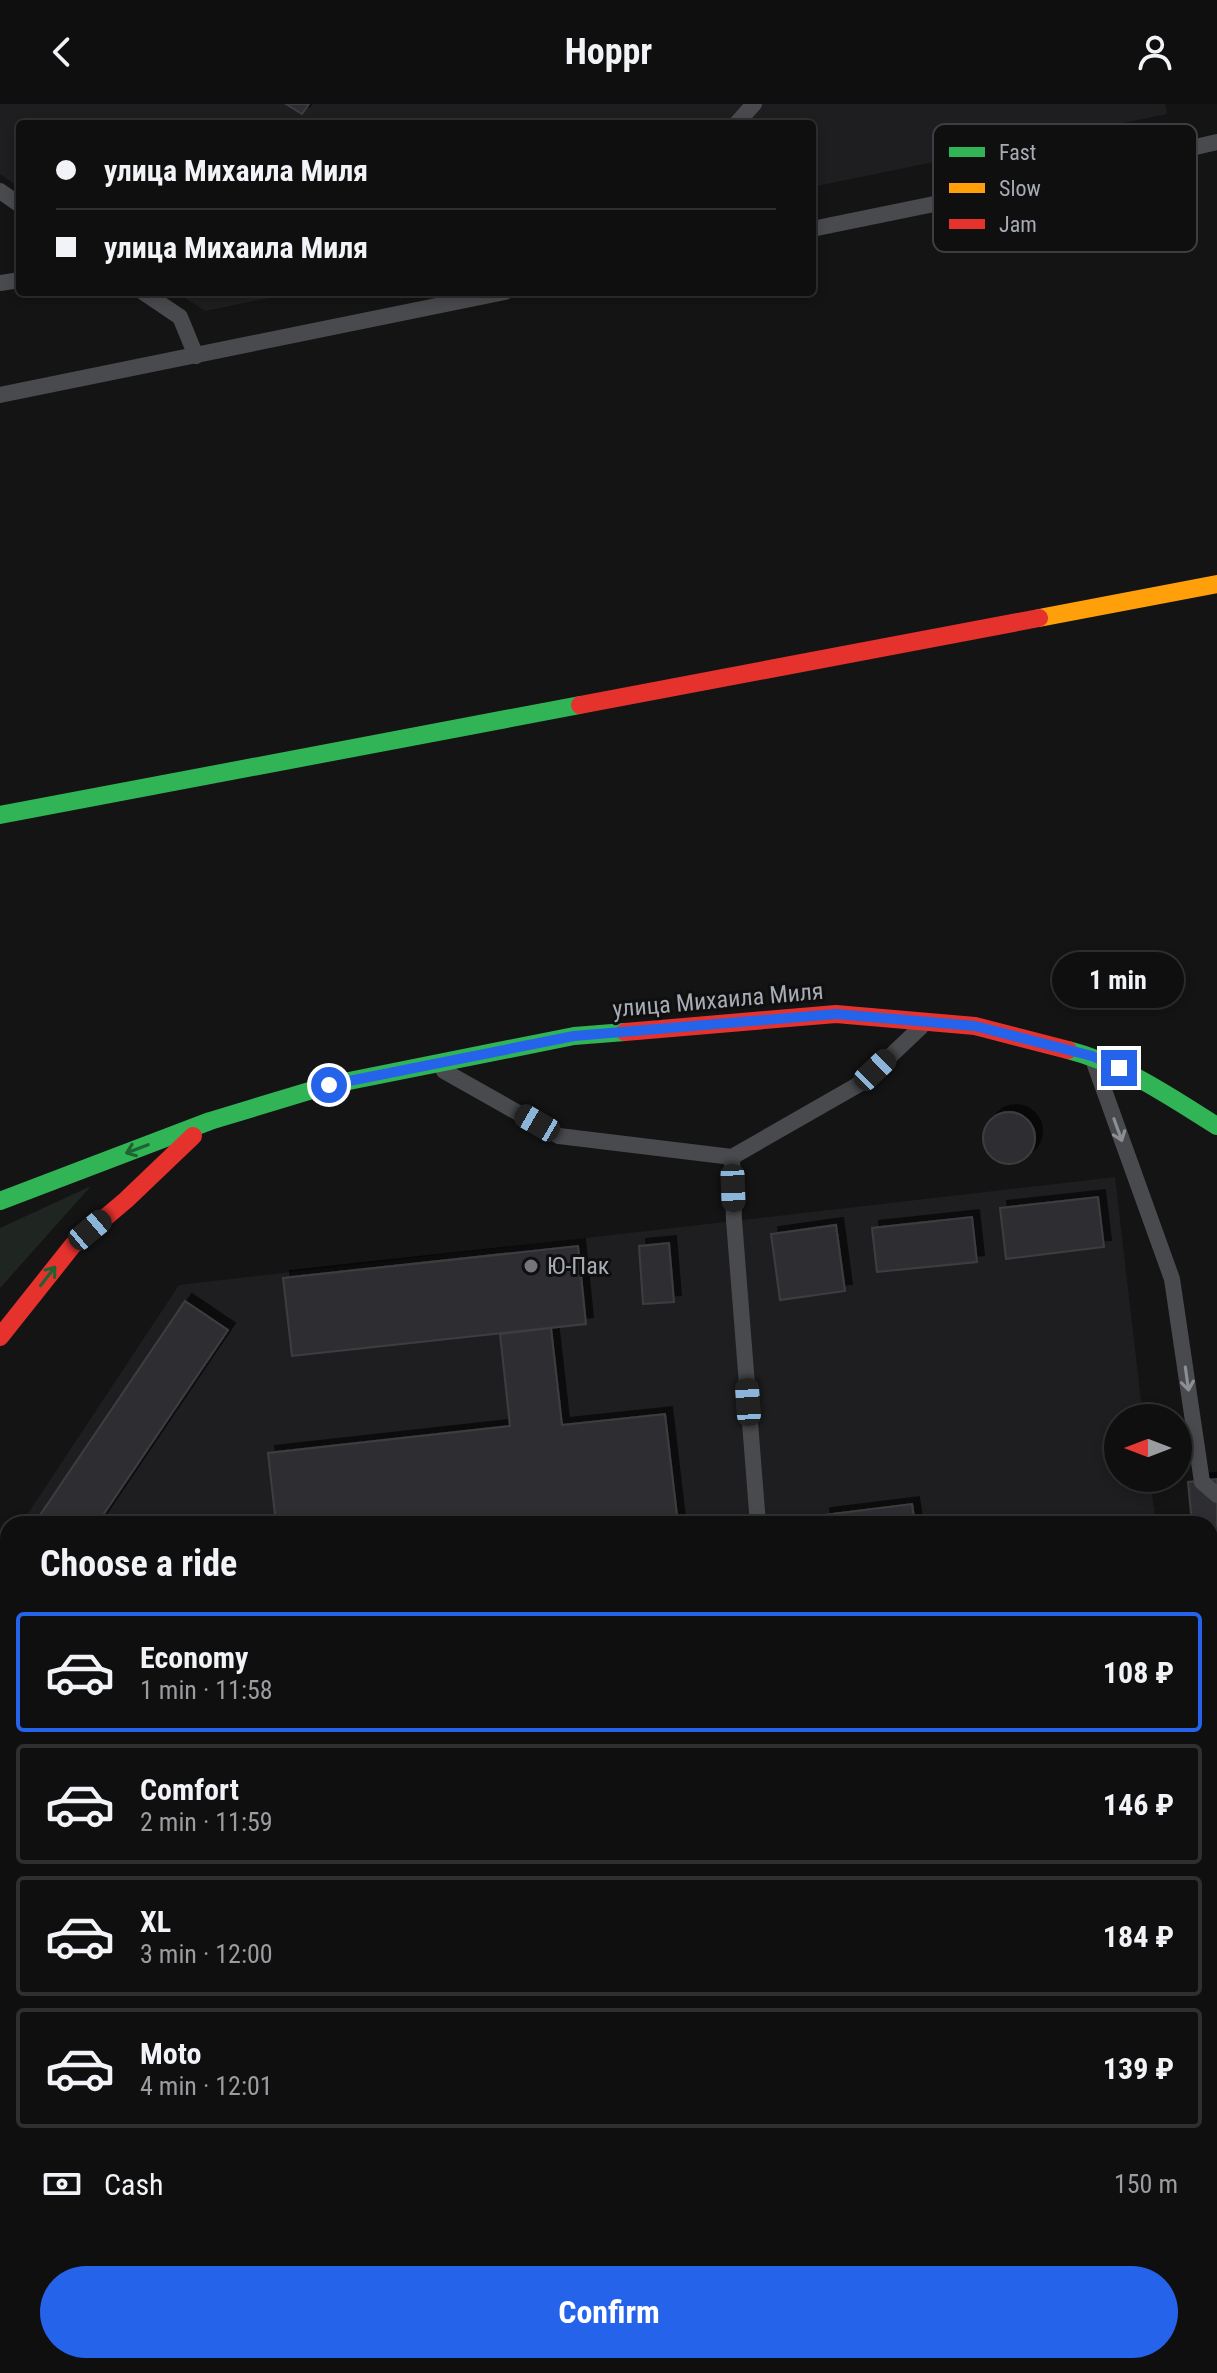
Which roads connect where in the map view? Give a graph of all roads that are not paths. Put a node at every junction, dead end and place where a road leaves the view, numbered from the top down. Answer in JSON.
{"nodes":[{"id":1,"x":754,"y":104,"type":"edge"},
{"id":2,"x":740,"y":120,"type":"edge"},
{"id":3,"x":1217,"y":142,"type":"edge"},
{"id":4,"x":1197,"y":147,"type":"edge"},
{"id":5,"x":933,"y":204,"type":"edge"},
{"id":6,"x":816,"y":228,"type":"edge"},
{"id":7,"x":149,"y":296,"type":"edge"},
{"id":8,"x":486,"y":296,"type":"edge"},
{"id":9,"x":196,"y":356,"type":"junction"},
{"id":10,"x":0,"y":395,"type":"edge"},
{"id":11,"x":1217,"y":584,"type":"edge"},
{"id":12,"x":0,"y":815,"type":"edge"},
{"id":13,"x":927,"y":1021,"type":"junction"},
{"id":14,"x":1092,"y":1056,"type":"junction"},
{"id":15,"x":432,"y":1064,"type":"junction"},
{"id":16,"x":1213,"y":1119,"type":"edge"},
{"id":17,"x":210,"y":1121,"type":"junction"},
{"id":18,"x":732,"y":1157,"type":"junction"},
{"id":19,"x":0,"y":1201,"type":"edge"},
{"id":20,"x":0,"y":1337,"type":"edge"},
{"id":21,"x":1217,"y":1495,"type":"edge"},
{"id":22,"x":757,"y":1516,"type":"edge"}],
"edges":[{"from":1,"to":2,"type":"lane"},
{"from":3,"to":4,"type":"lane"},
{"from":5,"to":6,"type":"lane"},
{"from":7,"to":9,"type":"lane"},
{"from":8,"to":9,"type":"lane"},
{"from":9,"to":10,"type":"lane"},
{"from":11,"to":12,"type":"main road"},
{"from":13,"to":14,"type":"main road","name":"улица Михаила Миля"},
{"from":13,"to":15,"type":"main road","name":"улица Михаила Миля"},
{"from":13,"to":18,"type":"lane"},
{"from":14,"to":16,"type":"main road","name":"улица Михаила Миля"},
{"from":14,"to":21,"type":"lane","one_way":true},
{"from":15,"to":17,"type":"main road","name":"улица Михаила Миля"},
{"from":15,"to":18,"type":"lane"},
{"from":17,"to":19,"type":"main road","name":"улица Михаила Миля","one_way":true},
{"from":20,"to":17,"type":"main road","name":"улица Михаила Миля","one_way":true},
{"from":18,"to":22,"type":"lane"}]}
